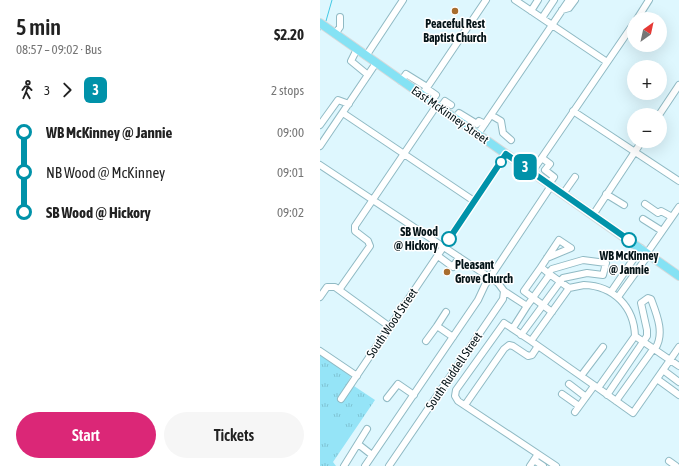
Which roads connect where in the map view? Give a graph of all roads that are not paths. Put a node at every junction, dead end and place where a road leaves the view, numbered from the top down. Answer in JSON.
{"nodes":[{"id":1,"x":403,"y":0,"type":"edge"},
{"id":2,"x":486,"y":0,"type":"edge"},
{"id":3,"x":515,"y":0,"type":"edge"},
{"id":4,"x":538,"y":0,"type":"edge"},
{"id":5,"x":554,"y":0,"type":"edge"},
{"id":6,"x":569,"y":0,"type":"edge"},
{"id":7,"x":575,"y":0,"type":"edge"},
{"id":8,"x":649,"y":0,"type":"edge"},
{"id":9,"x":531,"y":10,"type":"junction"},
{"id":10,"x":562,"y":10,"type":"junction"},
{"id":11,"x":641,"y":12,"type":"edge"},
{"id":12,"x":340,"y":17,"type":"dead end"},
{"id":13,"x":542,"y":18,"type":"junction"},
{"id":14,"x":320,"y":23,"type":"edge"},
{"id":15,"x":552,"y":25,"type":"junction"},
{"id":16,"x":627,"y":33,"type":"edge"},
{"id":17,"x":335,"y":34,"type":"junction"},
{"id":18,"x":357,"y":49,"type":"junction"},
{"id":19,"x":366,"y":56,"type":"junction"},
{"id":20,"x":607,"y":62,"type":"junction"},
{"id":21,"x":376,"y":63,"type":"junction"},
{"id":22,"x":368,"y":75,"type":"junction"},
{"id":23,"x":679,"y":85,"type":"edge"},
{"id":24,"x":425,"y":90,"type":"junction"},
{"id":25,"x":349,"y":104,"type":"junction"},
{"id":26,"x":436,"y":105,"type":"junction"},
{"id":27,"x":451,"y":105,"type":"dead end"},
{"id":28,"x":664,"y":108,"type":"edge"},
{"id":29,"x":573,"y":111,"type":"junction"},
{"id":30,"x":343,"y":113,"type":"junction"},
{"id":31,"x":491,"y":115,"type":"junction"},
{"id":32,"x":485,"y":124,"type":"junction"},
{"id":33,"x":472,"y":126,"type":"junction"},
{"id":34,"x":320,"y":127,"type":"edge"},
{"id":35,"x":328,"y":134,"type":"junction"},
{"id":36,"x":478,"y":134,"type":"junction"},
{"id":37,"x":511,"y":140,"type":"dead end"},
{"id":38,"x":320,"y":146,"type":"edge"},
{"id":39,"x":638,"y":148,"type":"edge"},
{"id":40,"x":636,"y":151,"type":"junction"},
{"id":41,"x":404,"y":153,"type":"junction"},
{"id":42,"x":506,"y":154,"type":"junction"},
{"id":43,"x":542,"y":158,"type":"junction"},
{"id":44,"x":320,"y":165,"type":"edge"},
{"id":45,"x":532,"y":172,"type":"junction"},
{"id":46,"x":575,"y":177,"type":"dead end"},
{"id":47,"x":679,"y":181,"type":"edge"},
{"id":48,"x":550,"y":185,"type":"junction"},
{"id":49,"x":563,"y":194,"type":"junction"},
{"id":50,"x":606,"y":194,"type":"junction"},
{"id":51,"x":373,"y":200,"type":"junction"},
{"id":52,"x":474,"y":201,"type":"junction"},
{"id":53,"x":645,"y":204,"type":"dead end"},
{"id":54,"x":624,"y":206,"type":"dead end"},
{"id":55,"x":679,"y":207,"type":"edge"},
{"id":56,"x":593,"y":215,"type":"junction"},
{"id":57,"x":672,"y":217,"type":"junction"},
{"id":58,"x":643,"y":219,"type":"dead end"},
{"id":59,"x":662,"y":231,"type":"junction"},
{"id":60,"x":444,"y":247,"type":"junction"},
{"id":61,"x":646,"y":252,"type":"junction"},
{"id":62,"x":438,"y":256,"type":"junction"},
{"id":63,"x":459,"y":257,"type":"junction"},
{"id":64,"x":547,"y":258,"type":"dead end"},
{"id":65,"x":541,"y":267,"type":"junction"},
{"id":66,"x":549,"y":273,"type":"junction"},
{"id":67,"x":679,"y":276,"type":"edge"},
{"id":68,"x":490,"y":278,"type":"junction"},
{"id":69,"x":560,"y":282,"type":"junction"},
{"id":70,"x":569,"y":288,"type":"junction"},
{"id":71,"x":340,"y":290,"type":"junction"},
{"id":72,"x":504,"y":292,"type":"junction"},
{"id":73,"x":611,"y":292,"type":"junction"},
{"id":74,"x":320,"y":297,"type":"edge"},
{"id":75,"x":618,"y":297,"type":"junction"},
{"id":76,"x":533,"y":298,"type":"junction"},
{"id":77,"x":542,"y":305,"type":"junction"},
{"id":78,"x":528,"y":306,"type":"junction"},
{"id":79,"x":446,"y":312,"type":"dead end"},
{"id":80,"x":552,"y":312,"type":"junction"},
{"id":81,"x":437,"y":326,"type":"junction"},
{"id":82,"x":390,"y":327,"type":"junction"},
{"id":83,"x":513,"y":328,"type":"junction"},
{"id":84,"x":521,"y":334,"type":"junction"},
{"id":85,"x":635,"y":336,"type":"junction"},
{"id":86,"x":453,"y":337,"type":"junction"},
{"id":87,"x":426,"y":341,"type":"dead end"},
{"id":88,"x":531,"y":341,"type":"junction"},
{"id":89,"x":644,"y":342,"type":"junction"},
{"id":90,"x":538,"y":346,"type":"junction"},
{"id":91,"x":603,"y":347,"type":"dead end"},
{"id":92,"x":679,"y":347,"type":"edge"},
{"id":93,"x":654,"y":349,"type":"junction"},
{"id":94,"x":320,"y":351,"type":"edge"},
{"id":95,"x":670,"y":360,"type":"junction"},
{"id":96,"x":679,"y":366,"type":"edge"},
{"id":97,"x":663,"y":370,"type":"junction"},
{"id":98,"x":357,"y":376,"type":"junction"},
{"id":99,"x":581,"y":376,"type":"junction"},
{"id":100,"x":657,"y":379,"type":"junction"},
{"id":101,"x":679,"y":382,"type":"edge"},
{"id":102,"x":569,"y":384,"type":"dead end"},
{"id":103,"x":596,"y":387,"type":"junction"},
{"id":104,"x":562,"y":394,"type":"dead end"},
{"id":105,"x":414,"y":395,"type":"junction"},
{"id":106,"x":607,"y":395,"type":"junction"},
{"id":107,"x":679,"y":395,"type":"edge"},
{"id":108,"x":586,"y":397,"type":"junction"},
{"id":109,"x":387,"y":398,"type":"dead end"},
{"id":110,"x":341,"y":400,"type":"dead end"},
{"id":111,"x":616,"y":401,"type":"junction"},
{"id":112,"x":465,"y":405,"type":"junction"},
{"id":113,"x":579,"y":406,"type":"junction"},
{"id":114,"x":575,"y":412,"type":"dead end"},
{"id":115,"x":367,"y":429,"type":"dead end"},
{"id":116,"x":358,"y":444,"type":"junction"},
{"id":117,"x":538,"y":454,"type":"junction"},
{"id":118,"x":372,"y":455,"type":"junction"},
{"id":119,"x":534,"y":460,"type":"junction"},
{"id":120,"x":669,"y":461,"type":"dead end"},
{"id":121,"x":344,"y":466,"type":"edge"},
{"id":122,"x":365,"y":466,"type":"edge"},
{"id":123,"x":389,"y":466,"type":"edge"},
{"id":124,"x":530,"y":466,"type":"edge"},
{"id":125,"x":543,"y":466,"type":"edge"},
{"id":126,"x":556,"y":466,"type":"edge"},
{"id":127,"x":676,"y":466,"type":"edge"}],
"edges":[{"from":1,"to":19,"type":"street"},
{"from":2,"to":24,"type":"street"},
{"from":3,"to":9,"type":"street"},
{"from":4,"to":9,"type":"street"},
{"from":5,"to":13,"type":"street"},
{"from":6,"to":10,"type":"street"},
{"from":7,"to":10,"type":"street"},
{"from":8,"to":11,"type":"street"},
{"from":9,"to":13,"type":"street"},
{"from":10,"to":15,"type":"street"},
{"from":12,"to":17,"type":"street"},
{"from":13,"to":15,"type":"street"},
{"from":14,"to":17,"type":"main road","name":"East McKinney Street"},
{"from":15,"to":20,"type":"street"},
{"from":15,"to":31,"type":"street"},
{"from":16,"to":20,"type":"street"},
{"from":17,"to":18,"type":"main road","name":"East McKinney Street"},
{"from":18,"to":19,"type":"main road","name":"East McKinney Street"},
{"from":18,"to":22,"type":"street"},
{"from":19,"to":21,"type":"main road","name":"East McKinney Street"},
{"from":20,"to":29,"type":"street"},
{"from":21,"to":22,"type":"street"},
{"from":21,"to":24,"type":"main road","name":"East McKinney Street"},
{"from":22,"to":25,"type":"street"},
{"from":23,"to":28,"type":"street"},
{"from":24,"to":26,"type":"main road","name":"East McKinney Street"},
{"from":25,"to":30,"type":"street"},
{"from":25,"to":34,"type":"street"},
{"from":26,"to":27,"type":"street"},
{"from":26,"to":33,"type":"main road","name":"East McKinney Street"},
{"from":26,"to":41,"type":"street"},
{"from":29,"to":40,"type":"street"},
{"from":29,"to":43,"type":"street"},
{"from":30,"to":35,"type":"street"},
{"from":30,"to":41,"type":"street"},
{"from":31,"to":32,"type":"street"},
{"from":31,"to":37,"type":"street"},
{"from":32,"to":33,"type":"street"},
{"from":32,"to":36,"type":"street"},
{"from":33,"to":36,"type":"main road","name":"East McKinney Street"},
{"from":34,"to":35,"type":"street"},
{"from":35,"to":38,"type":"street"},
{"from":36,"to":42,"type":"main road","name":"East McKinney Street"},
{"from":39,"to":40,"type":"street"},
{"from":40,"to":47,"type":"street"},
{"from":40,"to":50,"type":"street"},
{"from":41,"to":51,"type":"street"},
{"from":41,"to":52,"type":"street"},
{"from":42,"to":45,"type":"main road","name":"East McKinney Street"},
{"from":42,"to":52,"type":"street","name":"South Wood Street"},
{"from":43,"to":45,"type":"street"},
{"from":43,"to":48,"type":"street"},
{"from":44,"to":51,"type":"street"},
{"from":45,"to":48,"type":"main road","name":"East McKinney Street"},
{"from":46,"to":49,"type":"street"},
{"from":48,"to":49,"type":"main road","name":"East McKinney Street"},
{"from":48,"to":68,"type":"street"},
{"from":49,"to":56,"type":"main road","name":"East McKinney Street"},
{"from":50,"to":54,"type":"street"},
{"from":50,"to":56,"type":"street"},
{"from":51,"to":60,"type":"street"},
{"from":51,"to":71,"type":"street"},
{"from":52,"to":60,"type":"street","name":"South Wood Street"},
{"from":53,"to":57,"type":"street"},
{"from":55,"to":57,"type":"street"},
{"from":56,"to":61,"type":"main road","name":"East McKinney Street"},
{"from":57,"to":59,"type":"street"},
{"from":58,"to":59,"type":"street"},
{"from":59,"to":61,"type":"street"},
{"from":60,"to":62,"type":"street","name":"South Wood Street"},
{"from":60,"to":63,"type":"street"},
{"from":61,"to":67,"type":"main road","name":"East McKinney Street"},
{"from":61,"to":73,"type":"street"},
{"from":61,"to":75,"type":"street"},
{"from":62,"to":63,"type":"street"},
{"from":62,"to":82,"type":"street","name":"South Wood Street"},
{"from":63,"to":68,"type":"street"},
{"from":64,"to":65,"type":"street"},
{"from":65,"to":66,"type":"street"},
{"from":65,"to":76,"type":"street"},
{"from":66,"to":69,"type":"street"},
{"from":66,"to":69,"type":"street"},
{"from":66,"to":76,"type":"street"},
{"from":68,"to":72,"type":"street"},
{"from":68,"to":86,"type":"street"},
{"from":69,"to":70,"type":"street"},
{"from":69,"to":77,"type":"street"},
{"from":70,"to":73,"type":"street"},
{"from":70,"to":80,"type":"street"},
{"from":71,"to":74,"type":"street"},
{"from":71,"to":82,"type":"street"},
{"from":72,"to":78,"type":"street"},
{"from":72,"to":123,"type":"street","name":"South Ruddell Street"},
{"from":73,"to":75,"type":"street"},
{"from":75,"to":85,"type":"street"},
{"from":76,"to":77,"type":"street"},
{"from":76,"to":78,"type":"street"},
{"from":77,"to":80,"type":"street"},
{"from":77,"to":84,"type":"street"},
{"from":78,"to":83,"type":"street"},
{"from":79,"to":81,"type":"street"},
{"from":80,"to":88,"type":"street"},
{"from":81,"to":86,"type":"street"},
{"from":81,"to":87,"type":"street"},
{"from":82,"to":98,"type":"street","name":"South Wood Street"},
{"from":83,"to":84,"type":"street"},
{"from":83,"to":112,"type":"street"},
{"from":84,"to":88,"type":"street"},
{"from":85,"to":89,"type":"street"},
{"from":85,"to":103,"type":"street"},
{"from":86,"to":105,"type":"street"},
{"from":88,"to":90,"type":"street"},
{"from":89,"to":93,"type":"street"},
{"from":89,"to":93,"type":"street"},
{"from":89,"to":106,"type":"street"},
{"from":90,"to":99,"type":"street"},
{"from":90,"to":112,"type":"street"},
{"from":91,"to":99,"type":"street"},
{"from":92,"to":95,"type":"street"},
{"from":93,"to":95,"type":"street"},
{"from":93,"to":111,"type":"street"},
{"from":94,"to":98,"type":"street"},
{"from":95,"to":96,"type":"street"},
{"from":95,"to":97,"type":"street"},
{"from":97,"to":100,"type":"street"},
{"from":97,"to":101,"type":"street"},
{"from":98,"to":110,"type":"street","name":"South Wood Street"},
{"from":99,"to":103,"type":"street"},
{"from":100,"to":107,"type":"street"},
{"from":100,"to":111,"type":"street"},
{"from":102,"to":108,"type":"street"},
{"from":103,"to":106,"type":"street"},
{"from":103,"to":108,"type":"street"},
{"from":104,"to":113,"type":"street"},
{"from":105,"to":109,"type":"street"},
{"from":105,"to":118,"type":"street"},
{"from":106,"to":111,"type":"street"},
{"from":108,"to":113,"type":"street"},
{"from":112,"to":117,"type":"street"},
{"from":113,"to":114,"type":"street"},
{"from":115,"to":116,"type":"street"},
{"from":116,"to":118,"type":"street"},
{"from":116,"to":121,"type":"street"},
{"from":117,"to":119,"type":"street"},
{"from":117,"to":126,"type":"street"},
{"from":118,"to":122,"type":"street"},
{"from":119,"to":124,"type":"street"},
{"from":119,"to":125,"type":"street"},
{"from":120,"to":127,"type":"street"}]}
